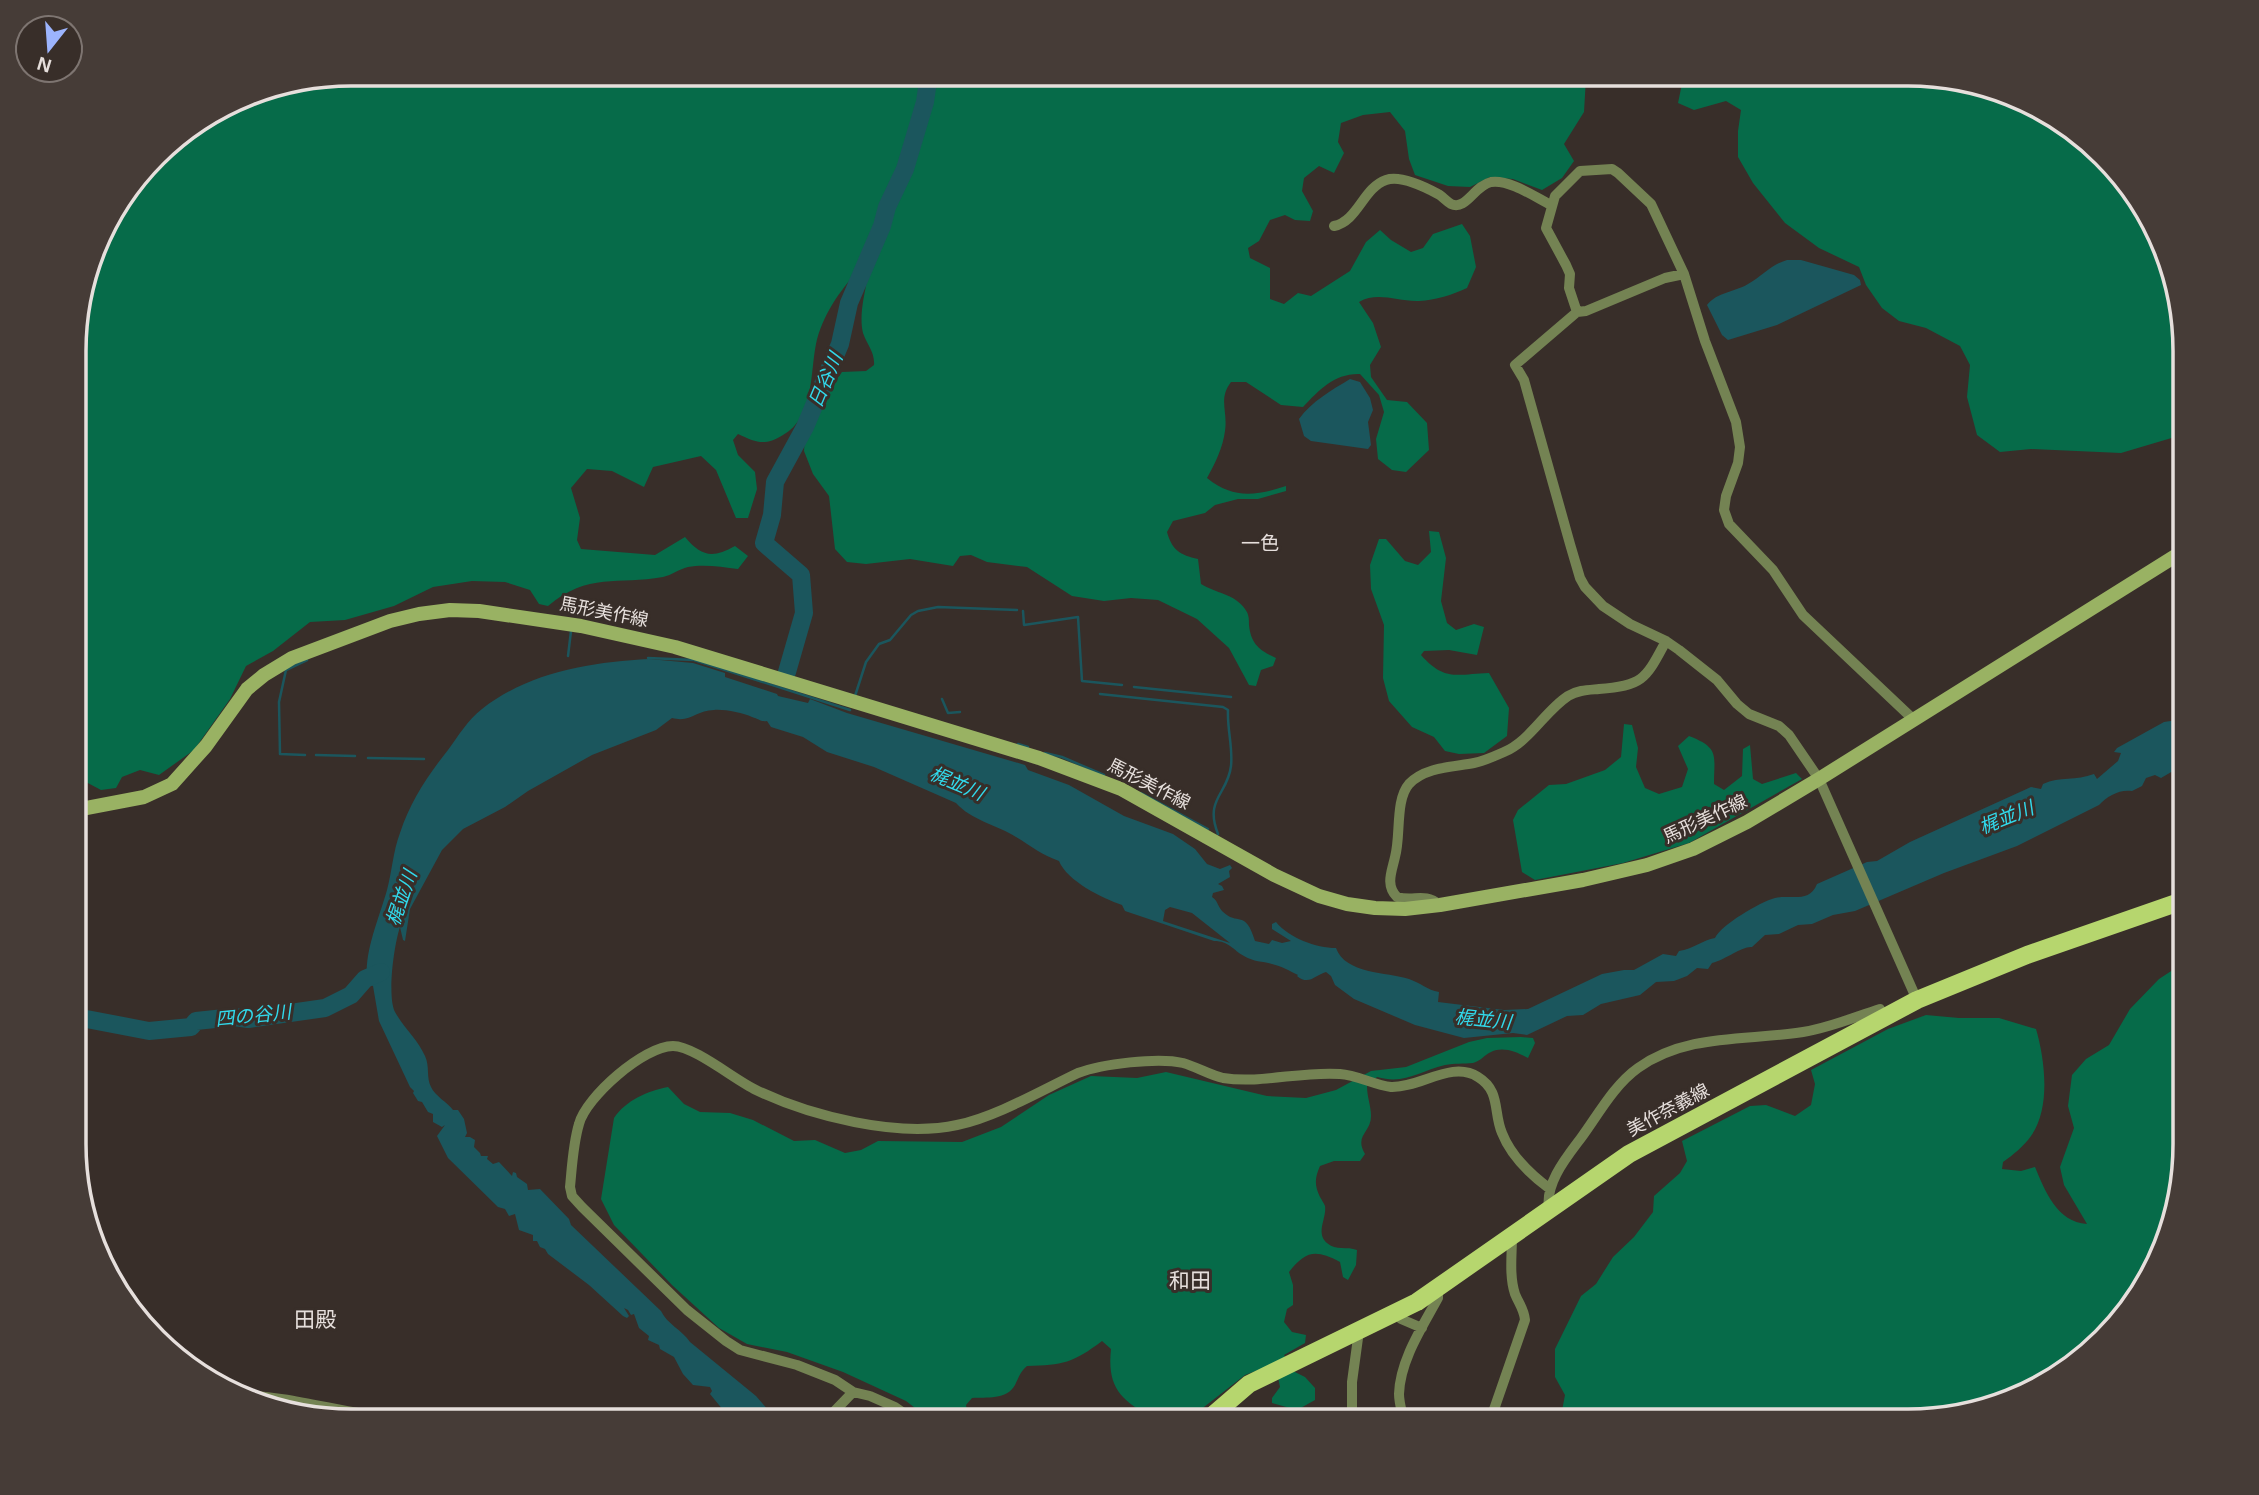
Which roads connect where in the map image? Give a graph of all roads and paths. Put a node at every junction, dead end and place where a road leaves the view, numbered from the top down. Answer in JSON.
{"nodes":[{"id":1,"x":1551,"y":205,"type":"junction"},
{"id":2,"x":1334,"y":226,"type":"dead end"},
{"id":3,"x":1684,"y":274,"type":"junction"},
{"id":4,"x":1577,"y":312,"type":"junction"},
{"id":5,"x":2173,"y":557,"type":"edge"},
{"id":6,"x":1666,"y":641,"type":"junction"},
{"id":7,"x":1913,"y":719,"type":"junction"},
{"id":8,"x":1819,"y":779,"type":"junction"},
{"id":9,"x":86,"y":808,"type":"edge"},
{"id":10,"x":2173,"y":904,"type":"edge"},
{"id":11,"x":1440,"y":905,"type":"junction"},
{"id":12,"x":1917,"y":1000,"type":"junction"},
{"id":13,"x":1884,"y":1017,"type":"junction"},
{"id":14,"x":1550,"y":1189,"type":"junction"},
{"id":15,"x":1549,"y":1209,"type":"junction"},
{"id":16,"x":1512,"y":1236,"type":"junction"},
{"id":17,"x":1438,"y":1288,"type":"junction"},
{"id":18,"x":1397,"y":1313,"type":"junction"},
{"id":19,"x":1422,"y":1328,"type":"junction"},
{"id":20,"x":1356,"y":1333,"type":"junction"},
{"id":21,"x":853,"y":1392,"type":"junction"},
{"id":22,"x":274,"y":1398,"type":"edge"},
{"id":23,"x":341,"y":1409,"type":"edge"},
{"id":24,"x":837,"y":1409,"type":"edge"},
{"id":25,"x":898,"y":1409,"type":"edge"},
{"id":26,"x":1220,"y":1409,"type":"edge"},
{"id":27,"x":1352,"y":1409,"type":"edge"},
{"id":28,"x":1401,"y":1409,"type":"edge"},
{"id":29,"x":1493,"y":1409,"type":"edge"}],
"edges":[{"from":1,"to":2,"type":"street"},
{"from":1,"to":3,"type":"street"},
{"from":1,"to":4,"type":"street"},
{"from":3,"to":4,"type":"street"},
{"from":3,"to":7,"type":"street"},
{"from":4,"to":6,"type":"street"},
{"from":5,"to":7,"type":"main road","name":"馬形美作線"},
{"from":6,"to":8,"type":"street"},
{"from":6,"to":11,"type":"street"},
{"from":7,"to":8,"type":"main road","name":"馬形美作線"},
{"from":8,"to":11,"type":"main road","name":"馬形美作線"},
{"from":8,"to":12,"type":"street"},
{"from":9,"to":11,"type":"main road","name":"馬形美作線"},
{"from":10,"to":12,"type":"main road","name":"美作奈義線"},
{"from":12,"to":13,"type":"main road","name":"美作奈義線"},
{"from":13,"to":14,"type":"street"},
{"from":13,"to":15,"type":"main road","name":"美作奈義線"},
{"from":14,"to":15,"type":"street"},
{"from":14,"to":21,"type":"street"},
{"from":15,"to":16,"type":"main road","name":"美作奈義線"},
{"from":16,"to":17,"type":"main road","name":"美作奈義線"},
{"from":16,"to":29,"type":"street"},
{"from":17,"to":18,"type":"main road","name":"美作奈義線"},
{"from":17,"to":19,"type":"street"},
{"from":18,"to":19,"type":"street"},
{"from":18,"to":20,"type":"main road","name":"美作奈義線"},
{"from":19,"to":28,"type":"street"},
{"from":20,"to":26,"type":"main road","name":"美作奈義線"},
{"from":20,"to":27,"type":"street"},
{"from":21,"to":24,"type":"street"},
{"from":21,"to":25,"type":"street"},
{"from":22,"to":23,"type":"street"}]}
